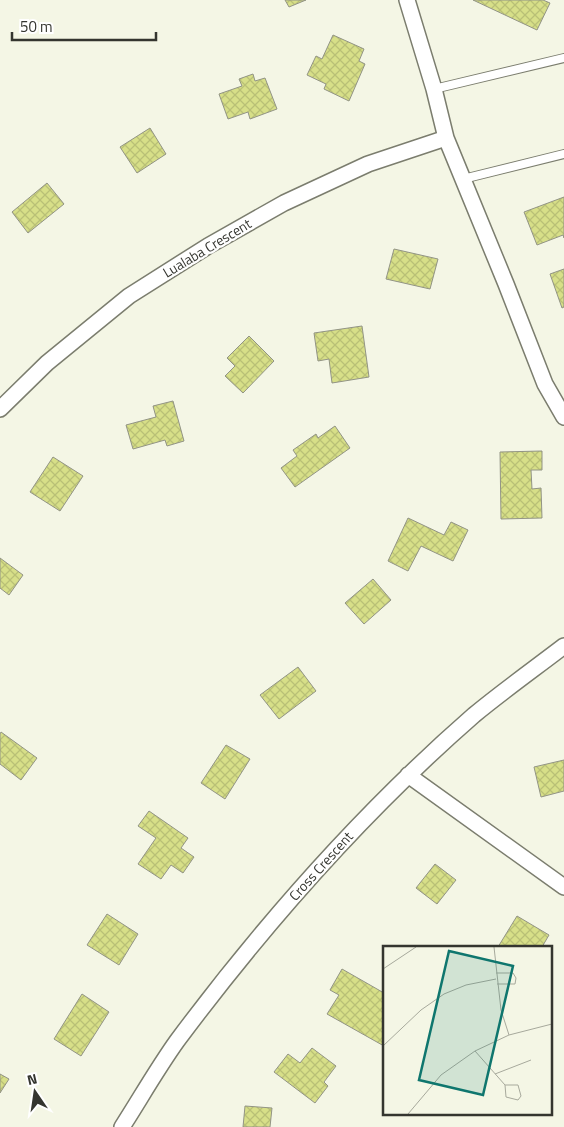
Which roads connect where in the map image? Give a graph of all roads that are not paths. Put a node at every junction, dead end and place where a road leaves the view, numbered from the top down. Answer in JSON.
{"nodes":[{"id":1,"x":407,"y":0,"type":"edge"},
{"id":2,"x":564,"y":58,"type":"edge"},
{"id":3,"x":434,"y":89,"type":"junction"},
{"id":4,"x":446,"y":138,"type":"junction"},
{"id":5,"x":564,"y":154,"type":"edge"},
{"id":6,"x":463,"y":179,"type":"junction"},
{"id":7,"x":0,"y":409,"type":"edge"},
{"id":8,"x":564,"y":417,"type":"edge"},
{"id":9,"x":564,"y":646,"type":"edge"},
{"id":10,"x":408,"y":775,"type":"junction"},
{"id":11,"x":564,"y":887,"type":"edge"},
{"id":12,"x":122,"y":1127,"type":"edge"}],
"edges":[{"from":1,"to":3,"type":"street"},
{"from":2,"to":3,"type":"lane"},
{"from":3,"to":4,"type":"street"},
{"from":4,"to":6,"type":"street"},
{"from":4,"to":7,"type":"street","name":"Lualaba Crescent"},
{"from":5,"to":6,"type":"lane"},
{"from":6,"to":8,"type":"street"},
{"from":9,"to":10,"type":"street","name":"Cross Crescent"},
{"from":10,"to":11,"type":"street"},
{"from":10,"to":12,"type":"street","name":"Cross Crescent"}]}
